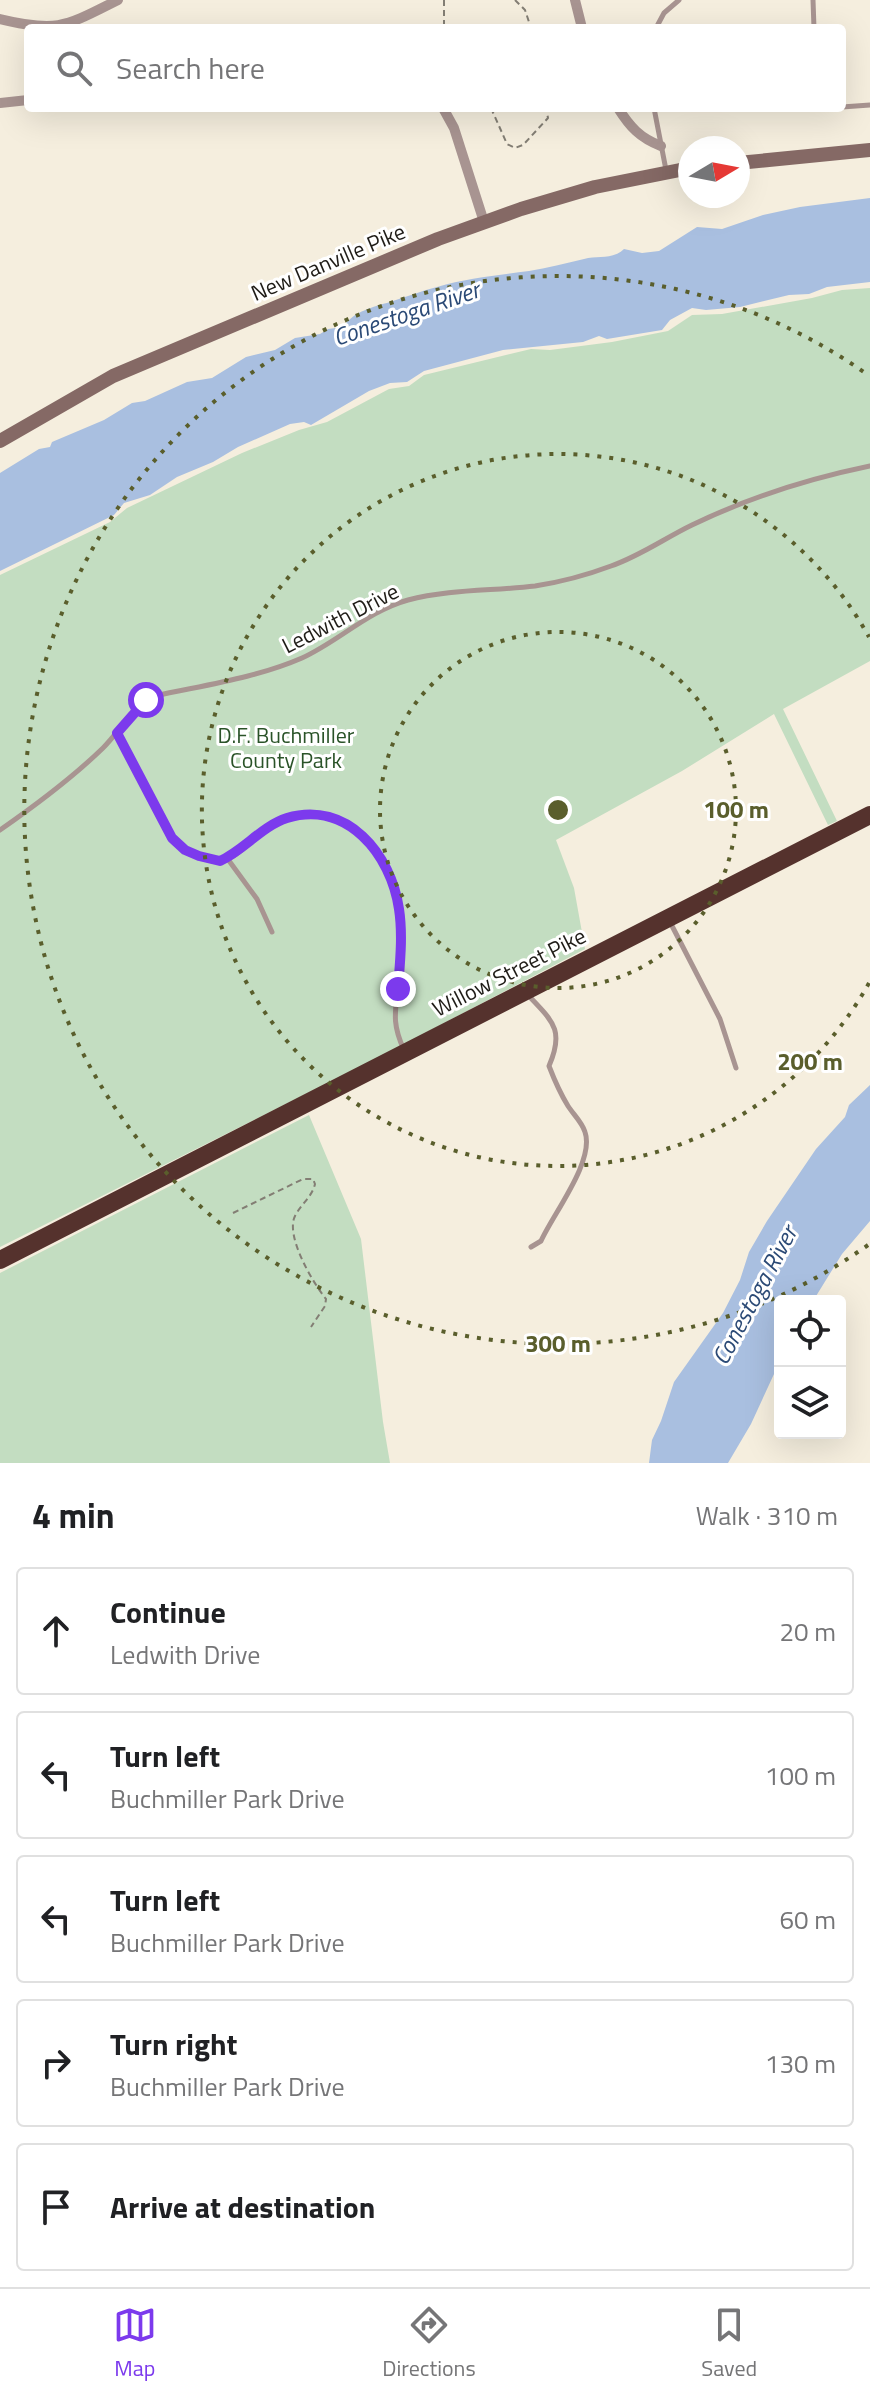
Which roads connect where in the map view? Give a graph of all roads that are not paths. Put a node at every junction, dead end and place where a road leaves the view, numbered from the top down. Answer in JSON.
{"nodes":[{"id":1,"x":118,"y":0,"type":"edge"},
{"id":2,"x":575,"y":0,"type":"edge"},
{"id":3,"x":679,"y":0,"type":"edge"},
{"id":4,"x":813,"y":0,"type":"edge"},
{"id":5,"x":0,"y":19,"type":"edge"},
{"id":6,"x":67,"y":24,"type":"edge"},
{"id":7,"x":581,"y":24,"type":"edge"},
{"id":8,"x":658,"y":24,"type":"edge"},
{"id":9,"x":814,"y":24,"type":"edge"},
{"id":10,"x":24,"y":25,"type":"edge"},
{"id":11,"x":24,"y":100,"type":"edge"},
{"id":12,"x":0,"y":103,"type":"edge"},
{"id":13,"x":870,"y":105,"type":"edge"},
{"id":14,"x":846,"y":107,"type":"edge"},
{"id":15,"x":445,"y":112,"type":"edge"},
{"id":16,"x":621,"y":112,"type":"edge"},
{"id":17,"x":655,"y":112,"type":"edge"},
{"id":18,"x":661,"y":146,"type":"junction"},
{"id":19,"x":870,"y":150,"type":"edge"},
{"id":20,"x":750,"y":162,"type":"edge"},
{"id":21,"x":678,"y":170,"type":"edge"},
{"id":22,"x":666,"y":171,"type":"junction"},
{"id":23,"x":484,"y":222,"type":"junction"},
{"id":24,"x":0,"y":441,"type":"edge"},
{"id":25,"x":870,"y":466,"type":"edge"},
{"id":26,"x":117,"y":733,"type":"junction"},
{"id":27,"x":870,"y":815,"type":"edge"},
{"id":28,"x":0,"y":830,"type":"edge"},
{"id":29,"x":227,"y":858,"type":"junction"},
{"id":30,"x":668,"y":918,"type":"junction"},
{"id":31,"x":272,"y":932,"type":"dead end"},
{"id":32,"x":525,"y":991,"type":"junction"},
{"id":33,"x":405,"y":1052,"type":"junction"},
{"id":34,"x":736,"y":1068,"type":"dead end"},
{"id":35,"x":531,"y":1247,"type":"dead end"},
{"id":36,"x":0,"y":1260,"type":"edge"}],
"edges":[{"from":1,"to":6,"type":"street"},
{"from":2,"to":7,"type":"street"},
{"from":3,"to":8,"type":"lane"},
{"from":4,"to":9,"type":"lane"},
{"from":5,"to":10,"type":"street"},
{"from":11,"to":12,"type":"street"},
{"from":13,"to":14,"type":"lane"},
{"from":15,"to":23,"type":"street"},
{"from":16,"to":18,"type":"street"},
{"from":17,"to":18,"type":"lane"},
{"from":18,"to":22,"type":"lane"},
{"from":19,"to":20,"type":"main road"},
{"from":21,"to":22,"type":"main road","name":"New Danville Pike"},
{"from":22,"to":23,"type":"main road","name":"New Danville Pike"},
{"from":23,"to":24,"type":"main road","name":"New Danville Pike"},
{"from":25,"to":26,"type":"lane","name":"Ledwith Drive"},
{"from":26,"to":28,"type":"lane","name":"Ledwith Drive"},
{"from":26,"to":29,"type":"lane"},
{"from":27,"to":30,"type":"highway","name":"Willow Street Pike"},
{"from":29,"to":31,"type":"lane"},
{"from":29,"to":33,"type":"lane"},
{"from":30,"to":32,"type":"highway","name":"Willow Street Pike"},
{"from":30,"to":34,"type":"lane"},
{"from":32,"to":33,"type":"highway","name":"Willow Street Pike"},
{"from":32,"to":35,"type":"lane"},
{"from":33,"to":36,"type":"highway","name":"Willow Street Pike"}]}
